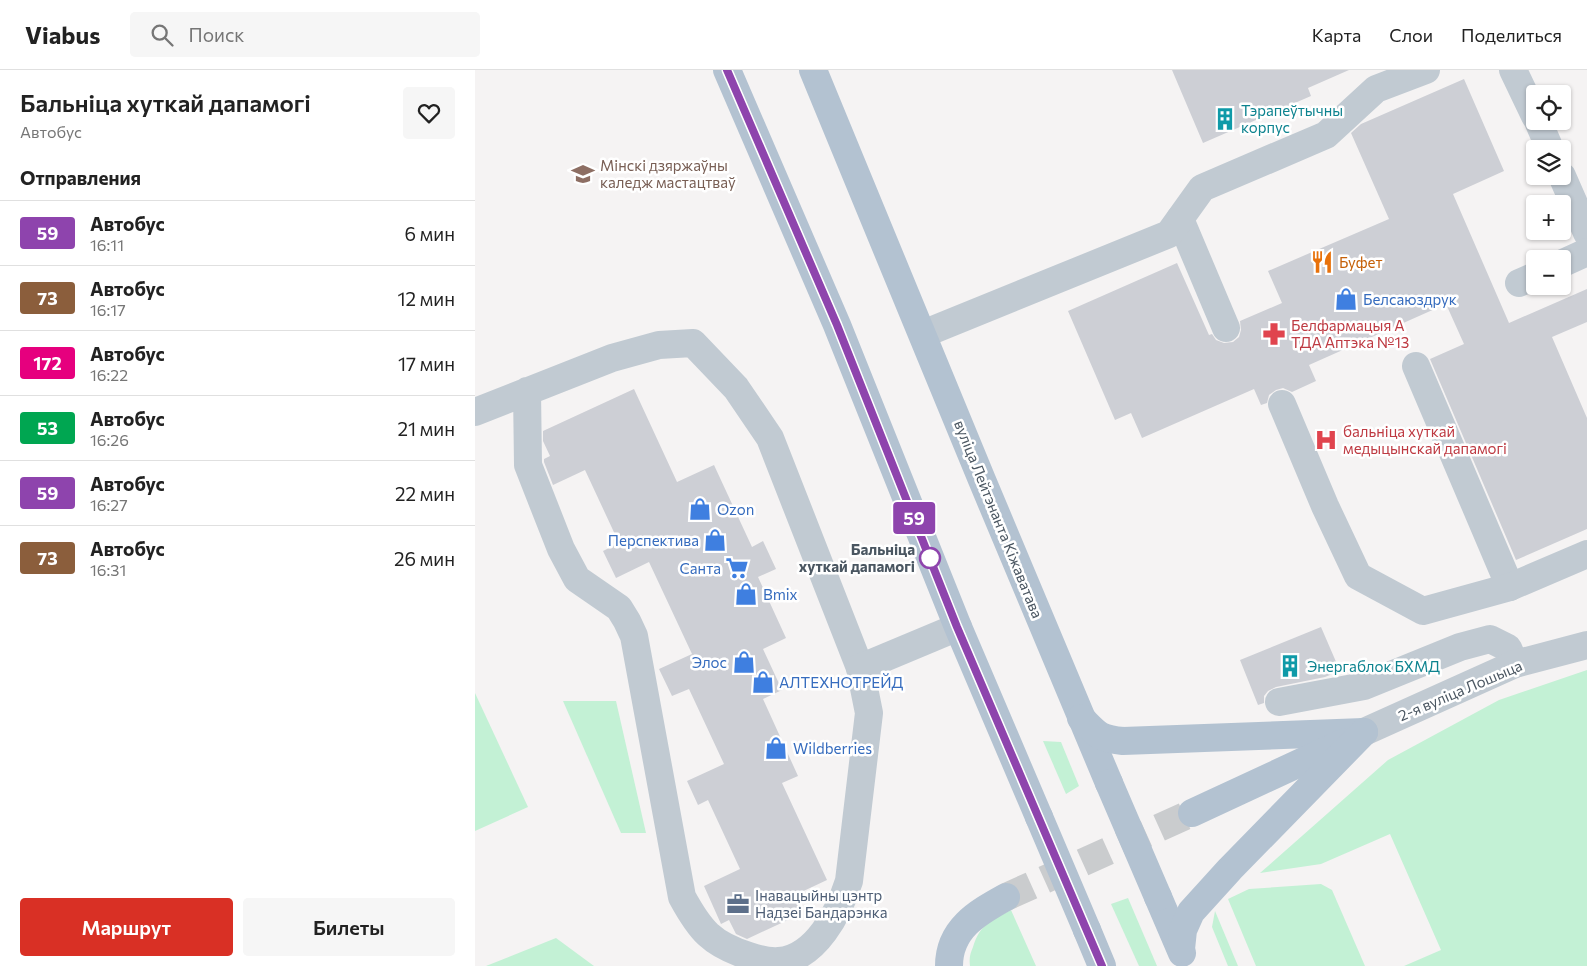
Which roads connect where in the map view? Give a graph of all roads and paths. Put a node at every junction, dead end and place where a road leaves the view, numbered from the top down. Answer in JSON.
{"nodes":[{"id":1,"x":727,"y":70,"type":"edge"},
{"id":2,"x":813,"y":70,"type":"edge"},
{"id":3,"x":1426,"y":70,"type":"edge"},
{"id":4,"x":1513,"y":70,"type":"edge"},
{"id":5,"x":1526,"y":97,"type":"edge"},
{"id":6,"x":1566,"y":185,"type":"edge"},
{"id":7,"x":1180,"y":219,"type":"junction"},
{"id":8,"x":1587,"y":233,"type":"edge"},
{"id":9,"x":1587,"y":252,"type":"edge"},
{"id":10,"x":1571,"y":259,"type":"edge"},
{"id":11,"x":1226,"y":328,"type":"dead end"},
{"id":12,"x":923,"y":334,"type":"junction"},
{"id":13,"x":1417,"y":366,"type":"dead end"},
{"id":14,"x":527,"y":391,"type":"junction"},
{"id":15,"x":1282,"y":404,"type":"dead end"},
{"id":16,"x":475,"y":412,"type":"edge"},
{"id":17,"x":1587,"y":554,"type":"edge"},
{"id":18,"x":1510,"y":587,"type":"junction"},
{"id":19,"x":957,"y":627,"type":"junction"},
{"id":20,"x":1587,"y":645,"type":"edge"},
{"id":21,"x":1515,"y":664,"type":"junction"},
{"id":22,"x":860,"y":668,"type":"junction"},
{"id":23,"x":1279,"y":702,"type":"dead end"},
{"id":24,"x":1081,"y":717,"type":"junction"},
{"id":25,"x":1364,"y":732,"type":"junction"},
{"id":26,"x":1192,"y":813,"type":"tunnel mouth"},
{"id":27,"x":1006,"y":897,"type":"tunnel mouth"},
{"id":28,"x":1184,"y":957,"type":"edge"},
{"id":29,"x":949,"y":966,"type":"edge"},
{"id":30,"x":1102,"y":966,"type":"edge"}],
"edges":[{"from":1,"to":19,"type":"main road"},
{"from":2,"to":12,"type":"main road","name":"вуліца Лейтэнанта Кіжаватава"},
{"from":3,"to":7,"type":"street"},
{"from":4,"to":5,"type":"street"},
{"from":6,"to":8,"type":"street"},
{"from":7,"to":11,"type":"street"},
{"from":7,"to":12,"type":"street"},
{"from":9,"to":10,"type":"street"},
{"from":12,"to":24,"type":"main road","name":"вуліца Лейтэнанта Кіжаватава"},
{"from":13,"to":18,"type":"street"},
{"from":14,"to":16,"type":"street"},
{"from":14,"to":22,"type":"street"},
{"from":14,"to":22,"type":"street"},
{"from":15,"to":18,"type":"street"},
{"from":17,"to":18,"type":"street"},
{"from":19,"to":22,"type":"street"},
{"from":19,"to":30,"type":"main road","bridge":true},
{"from":20,"to":21,"type":"street","name":"2-я вуліца Лошыца"},
{"from":21,"to":23,"type":"street"},
{"from":21,"to":25,"type":"street","name":"2-я вуліца Лошыца"},
{"from":24,"to":25,"type":"main road"},
{"from":24,"to":28,"type":"main road","name":"вуліца Лейтэнанта Кіжаватава","bridge":true},
{"from":25,"to":26,"type":"main road"},
{"from":25,"to":28,"type":"main road"},
{"from":27,"to":29,"type":"main road"}]}
